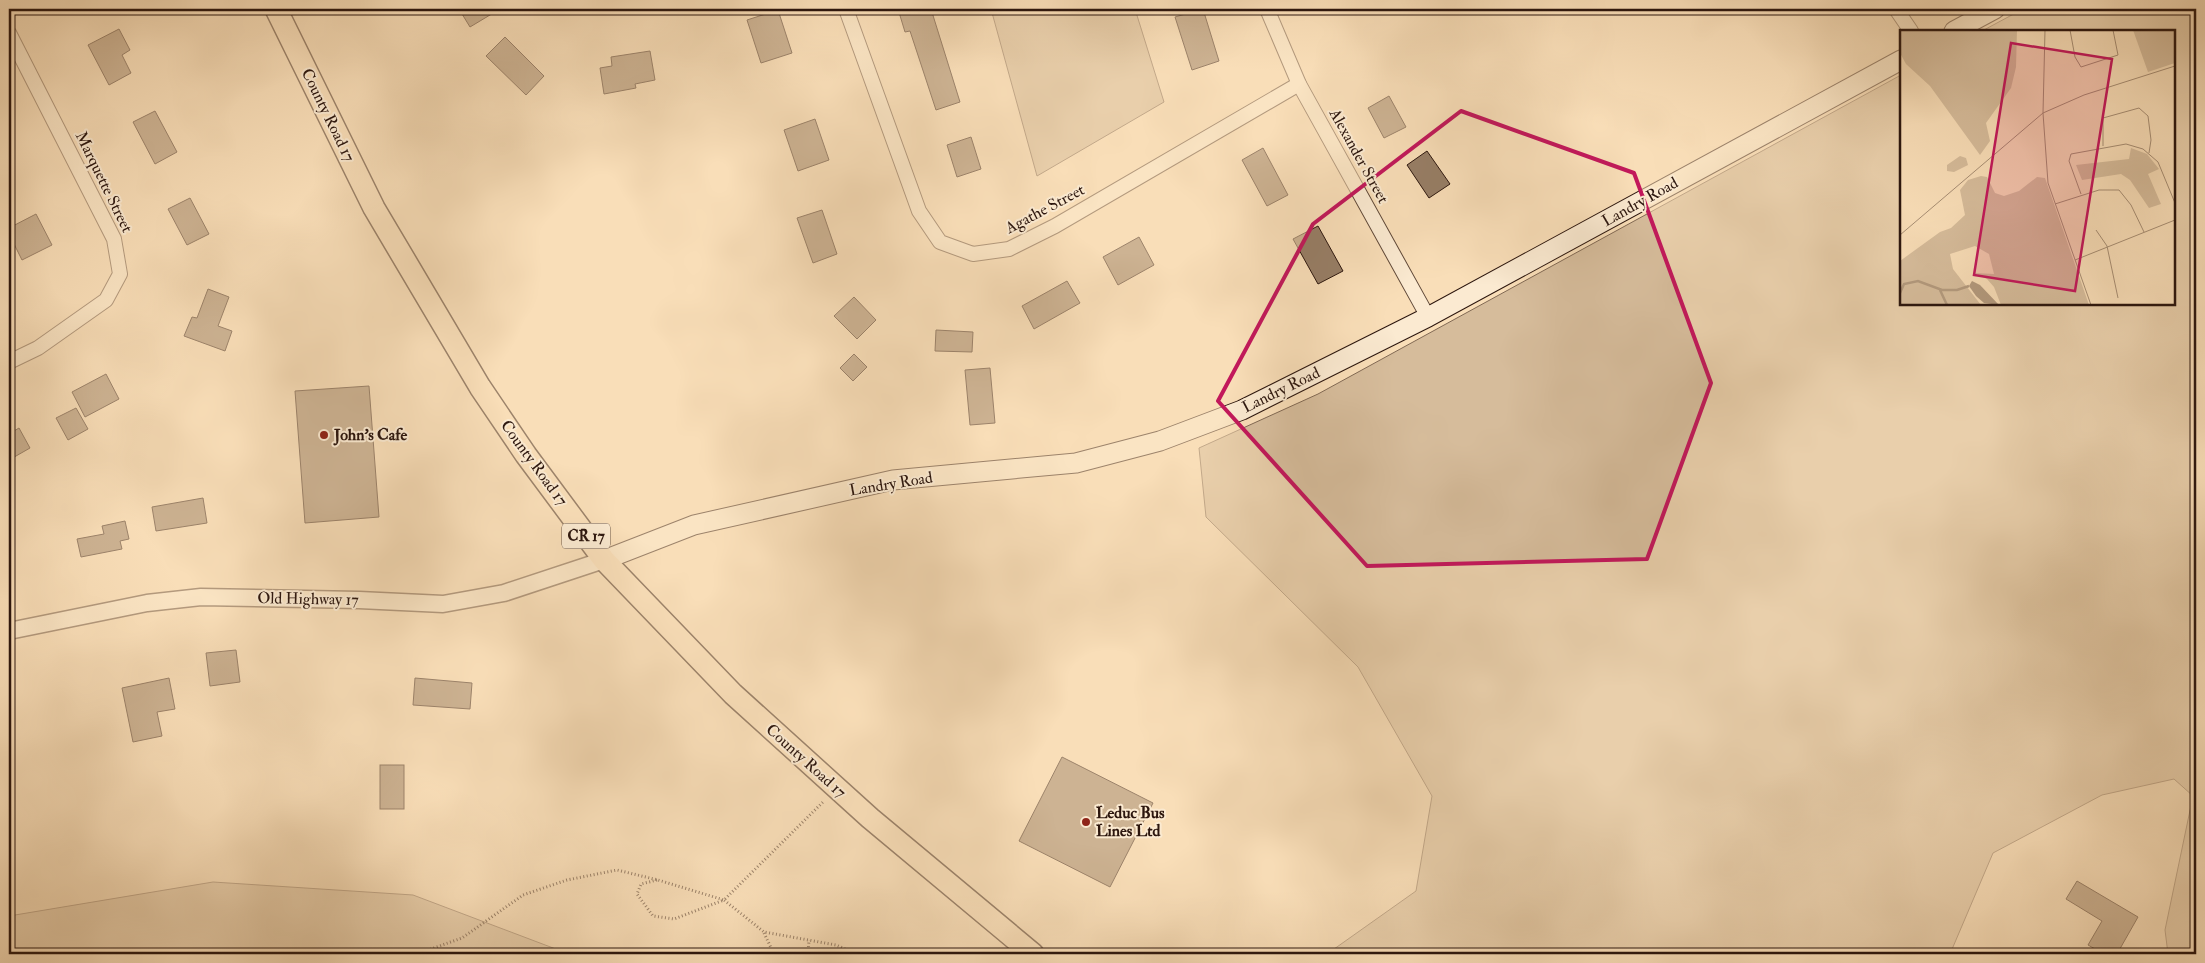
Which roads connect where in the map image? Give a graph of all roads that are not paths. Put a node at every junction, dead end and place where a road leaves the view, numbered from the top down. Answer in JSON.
{"nodes":[{"id":1,"x":276,"y":9,"type":"edge"},
{"id":2,"x":846,"y":9,"type":"edge"},
{"id":3,"x":1267,"y":9,"type":"edge"},
{"id":4,"x":1896,"y":9,"type":"edge"},
{"id":5,"x":1995,"y":9,"type":"edge"},
{"id":6,"x":1910,"y":30,"type":"edge"},
{"id":7,"x":1956,"y":30,"type":"edge"},
{"id":8,"x":9,"y":33,"type":"edge"},
{"id":9,"x":1900,"y":61,"type":"edge"},
{"id":10,"x":1299,"y":84,"type":"junction"},
{"id":11,"x":1428,"y":317,"type":"junction"},
{"id":12,"x":9,"y":362,"type":"edge"},
{"id":13,"x":604,"y":560,"type":"junction"},
{"id":14,"x":9,"y":631,"type":"edge"},
{"id":15,"x":1033,"y":954,"type":"edge"}],
"edges":[{"from":1,"to":13,"type":"main road","name":"County Road 17","number":"CR 17"},
{"from":2,"to":10,"type":"street","name":"Agathe Street"},
{"from":3,"to":10,"type":"street","name":"Alexander Street"},
{"from":4,"to":6,"type":"street"},
{"from":5,"to":7,"type":"main road"},
{"from":8,"to":12,"type":"street","name":"Marquette Street"},
{"from":9,"to":11,"type":"main road","name":"Landry Road"},
{"from":10,"to":11,"type":"street","name":"Alexander Street"},
{"from":11,"to":13,"type":"main road","name":"Landry Road"},
{"from":13,"to":14,"type":"street","name":"Old Highway 17"},
{"from":13,"to":15,"type":"main road","name":"County Road 17","number":"CR 17"}]}
